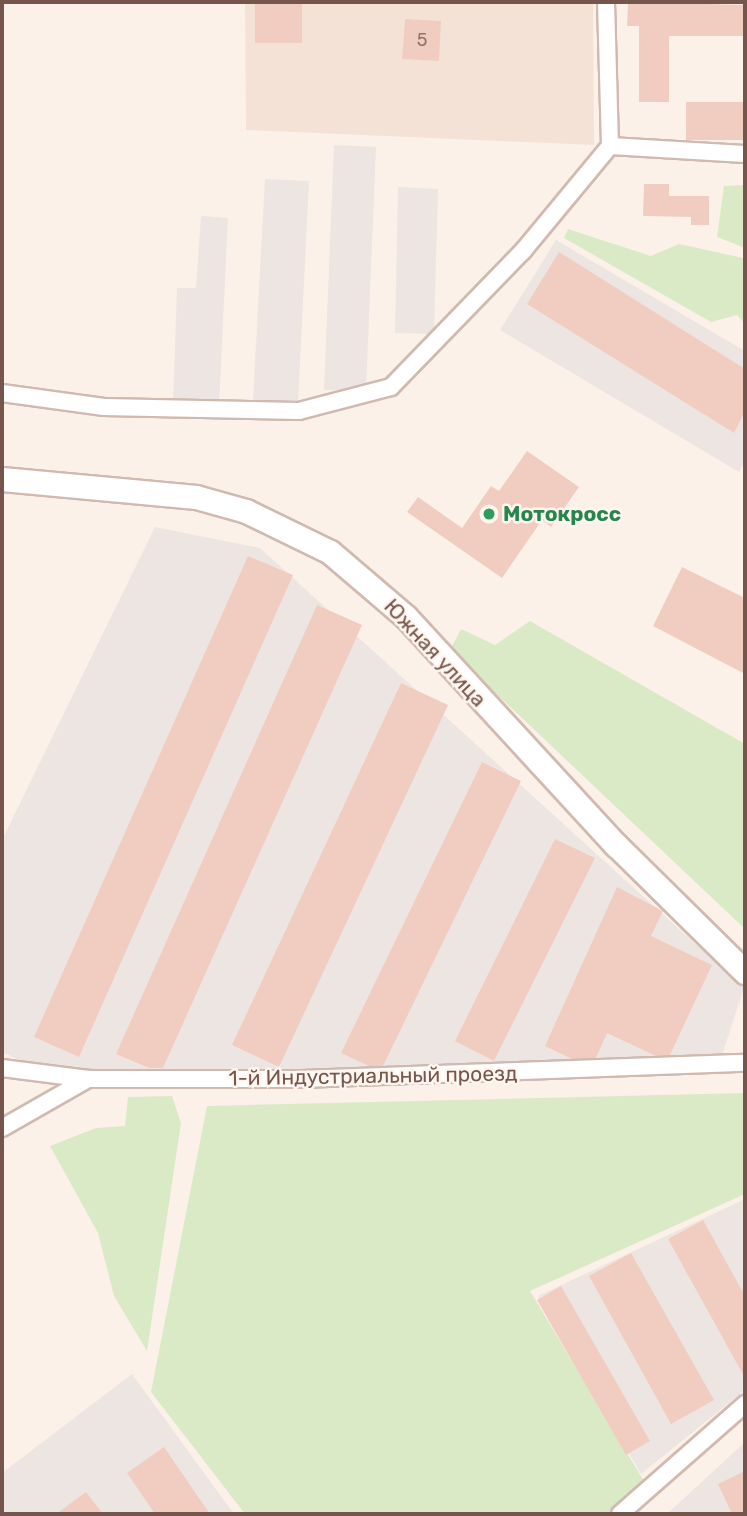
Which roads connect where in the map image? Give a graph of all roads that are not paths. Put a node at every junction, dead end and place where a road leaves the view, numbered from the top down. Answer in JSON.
{"nodes":[{"id":1,"x":606,"y":2,"type":"edge"},
{"id":2,"x":610,"y":146,"type":"junction"},
{"id":3,"x":745,"y":154,"type":"edge"},
{"id":4,"x":2,"y":393,"type":"edge"},
{"id":5,"x":2,"y":480,"type":"edge"},
{"id":6,"x":745,"y":972,"type":"edge"},
{"id":7,"x":745,"y":1063,"type":"edge"},
{"id":8,"x":2,"y":1068,"type":"edge"},
{"id":9,"x":88,"y":1079,"type":"junction"},
{"id":10,"x":2,"y":1128,"type":"edge"},
{"id":11,"x":745,"y":1404,"type":"edge"},
{"id":12,"x":620,"y":1514,"type":"edge"}],
"edges":[{"from":1,"to":2,"type":"street"},
{"from":2,"to":3,"type":"street"},
{"from":2,"to":4,"type":"street"},
{"from":5,"to":6,"type":"street","name":"Южная улица"},
{"from":7,"to":9,"type":"street","name":"1-й Индустриальный проезд"},
{"from":8,"to":9,"type":"street","name":"1-й Индустриальный проезд"},
{"from":9,"to":10,"type":"street"},
{"from":11,"to":12,"type":"street"}]}
